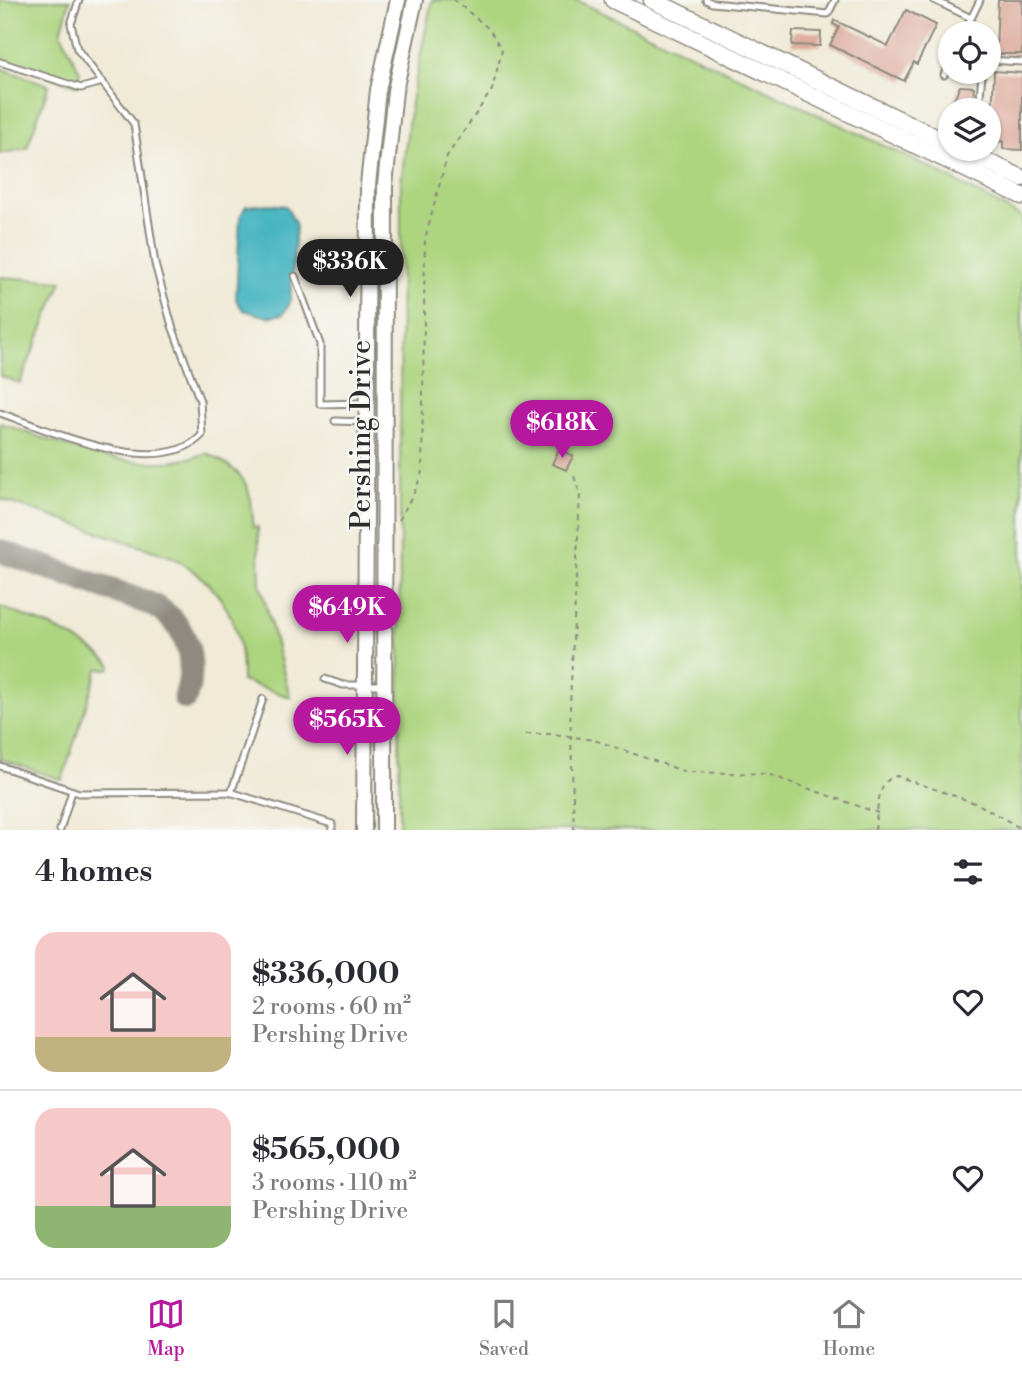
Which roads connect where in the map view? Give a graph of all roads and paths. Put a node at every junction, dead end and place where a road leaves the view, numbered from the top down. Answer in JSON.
{"nodes":[{"id":1,"x":79,"y":0,"type":"edge"},
{"id":2,"x":398,"y":0,"type":"edge"},
{"id":3,"x":415,"y":0,"type":"edge"},
{"id":4,"x":454,"y":0,"type":"edge"},
{"id":5,"x":613,"y":0,"type":"edge"},
{"id":6,"x":652,"y":0,"type":"edge"},
{"id":7,"x":706,"y":0,"type":"edge"},
{"id":8,"x":835,"y":0,"type":"edge"},
{"id":9,"x":934,"y":0,"type":"edge"},
{"id":10,"x":980,"y":0,"type":"edge"},
{"id":11,"x":971,"y":18,"type":"junction"},
{"id":12,"x":970,"y":21,"type":"edge"},
{"id":13,"x":1001,"y":61,"type":"edge"},
{"id":14,"x":0,"y":62,"type":"edge"},
{"id":15,"x":1022,"y":62,"type":"edge"},
{"id":16,"x":103,"y":82,"type":"junction"},
{"id":17,"x":938,"y":138,"type":"edge"},
{"id":18,"x":986,"y":161,"type":"edge"},
{"id":19,"x":1022,"y":178,"type":"edge"},
{"id":20,"x":1022,"y":196,"type":"edge"},
{"id":21,"x":295,"y":276,"type":"dead end"},
{"id":22,"x":366,"y":403,"type":"junction"},
{"id":23,"x":0,"y":413,"type":"edge"},
{"id":24,"x":335,"y":421,"type":"dead end"},
{"id":25,"x":366,"y":422,"type":"junction"},
{"id":26,"x":574,"y":476,"type":"dead end"},
{"id":27,"x":399,"y":520,"type":"dead end"},
{"id":28,"x":325,"y":679,"type":"dead end"},
{"id":29,"x":365,"y":685,"type":"junction"},
{"id":30,"x":385,"y":685,"type":"junction"},
{"id":31,"x":263,"y":699,"type":"dead end"},
{"id":32,"x":526,"y":734,"type":"dead end"},
{"id":33,"x":572,"y":736,"type":"junction"},
{"id":34,"x":0,"y":766,"type":"edge"},
{"id":35,"x":72,"y":791,"type":"junction"},
{"id":36,"x":231,"y":793,"type":"junction"},
{"id":37,"x":878,"y":813,"type":"junction"},
{"id":38,"x":1022,"y":829,"type":"edge"},
{"id":39,"x":60,"y":830,"type":"edge"},
{"id":40,"x":332,"y":830,"type":"edge"},
{"id":41,"x":364,"y":830,"type":"edge"},
{"id":42,"x":383,"y":830,"type":"edge"},
{"id":43,"x":574,"y":830,"type":"edge"},
{"id":44,"x":875,"y":830,"type":"edge"}],
"edges":[{"from":1,"to":16,"type":"lane"},
{"from":2,"to":22,"type":"main road","name":"Pershing Drive"},
{"from":3,"to":30,"type":"main road","name":"Pershing Drive"},
{"from":4,"to":27,"type":"path"},
{"from":5,"to":20,"type":"main road"},
{"from":6,"to":17,"type":"main road"},
{"from":7,"to":8,"type":"lane"},
{"from":9,"to":11,"type":"lane"},
{"from":10,"to":11,"type":"lane"},
{"from":11,"to":12,"type":"lane"},
{"from":13,"to":15,"type":"lane"},
{"from":14,"to":16,"type":"lane"},
{"from":16,"to":23,"type":"lane"},
{"from":18,"to":19,"type":"main road"},
{"from":21,"to":22,"type":"lane"},
{"from":22,"to":25,"type":"main road","name":"Pershing Drive"},
{"from":24,"to":25,"type":"lane"},
{"from":25,"to":29,"type":"main road","name":"Pershing Drive"},
{"from":26,"to":33,"type":"path"},
{"from":28,"to":29,"type":"lane"},
{"from":29,"to":30,"type":"lane"},
{"from":29,"to":41,"type":"main road","name":"Pershing Drive"},
{"from":30,"to":42,"type":"main road","name":"Pershing Drive"},
{"from":31,"to":36,"type":"lane"},
{"from":32,"to":33,"type":"path"},
{"from":33,"to":37,"type":"path"},
{"from":33,"to":43,"type":"path"},
{"from":34,"to":35,"type":"lane"},
{"from":35,"to":36,"type":"lane"},
{"from":35,"to":39,"type":"lane"},
{"from":36,"to":40,"type":"lane"},
{"from":37,"to":38,"type":"path"},
{"from":37,"to":44,"type":"path"}]}
